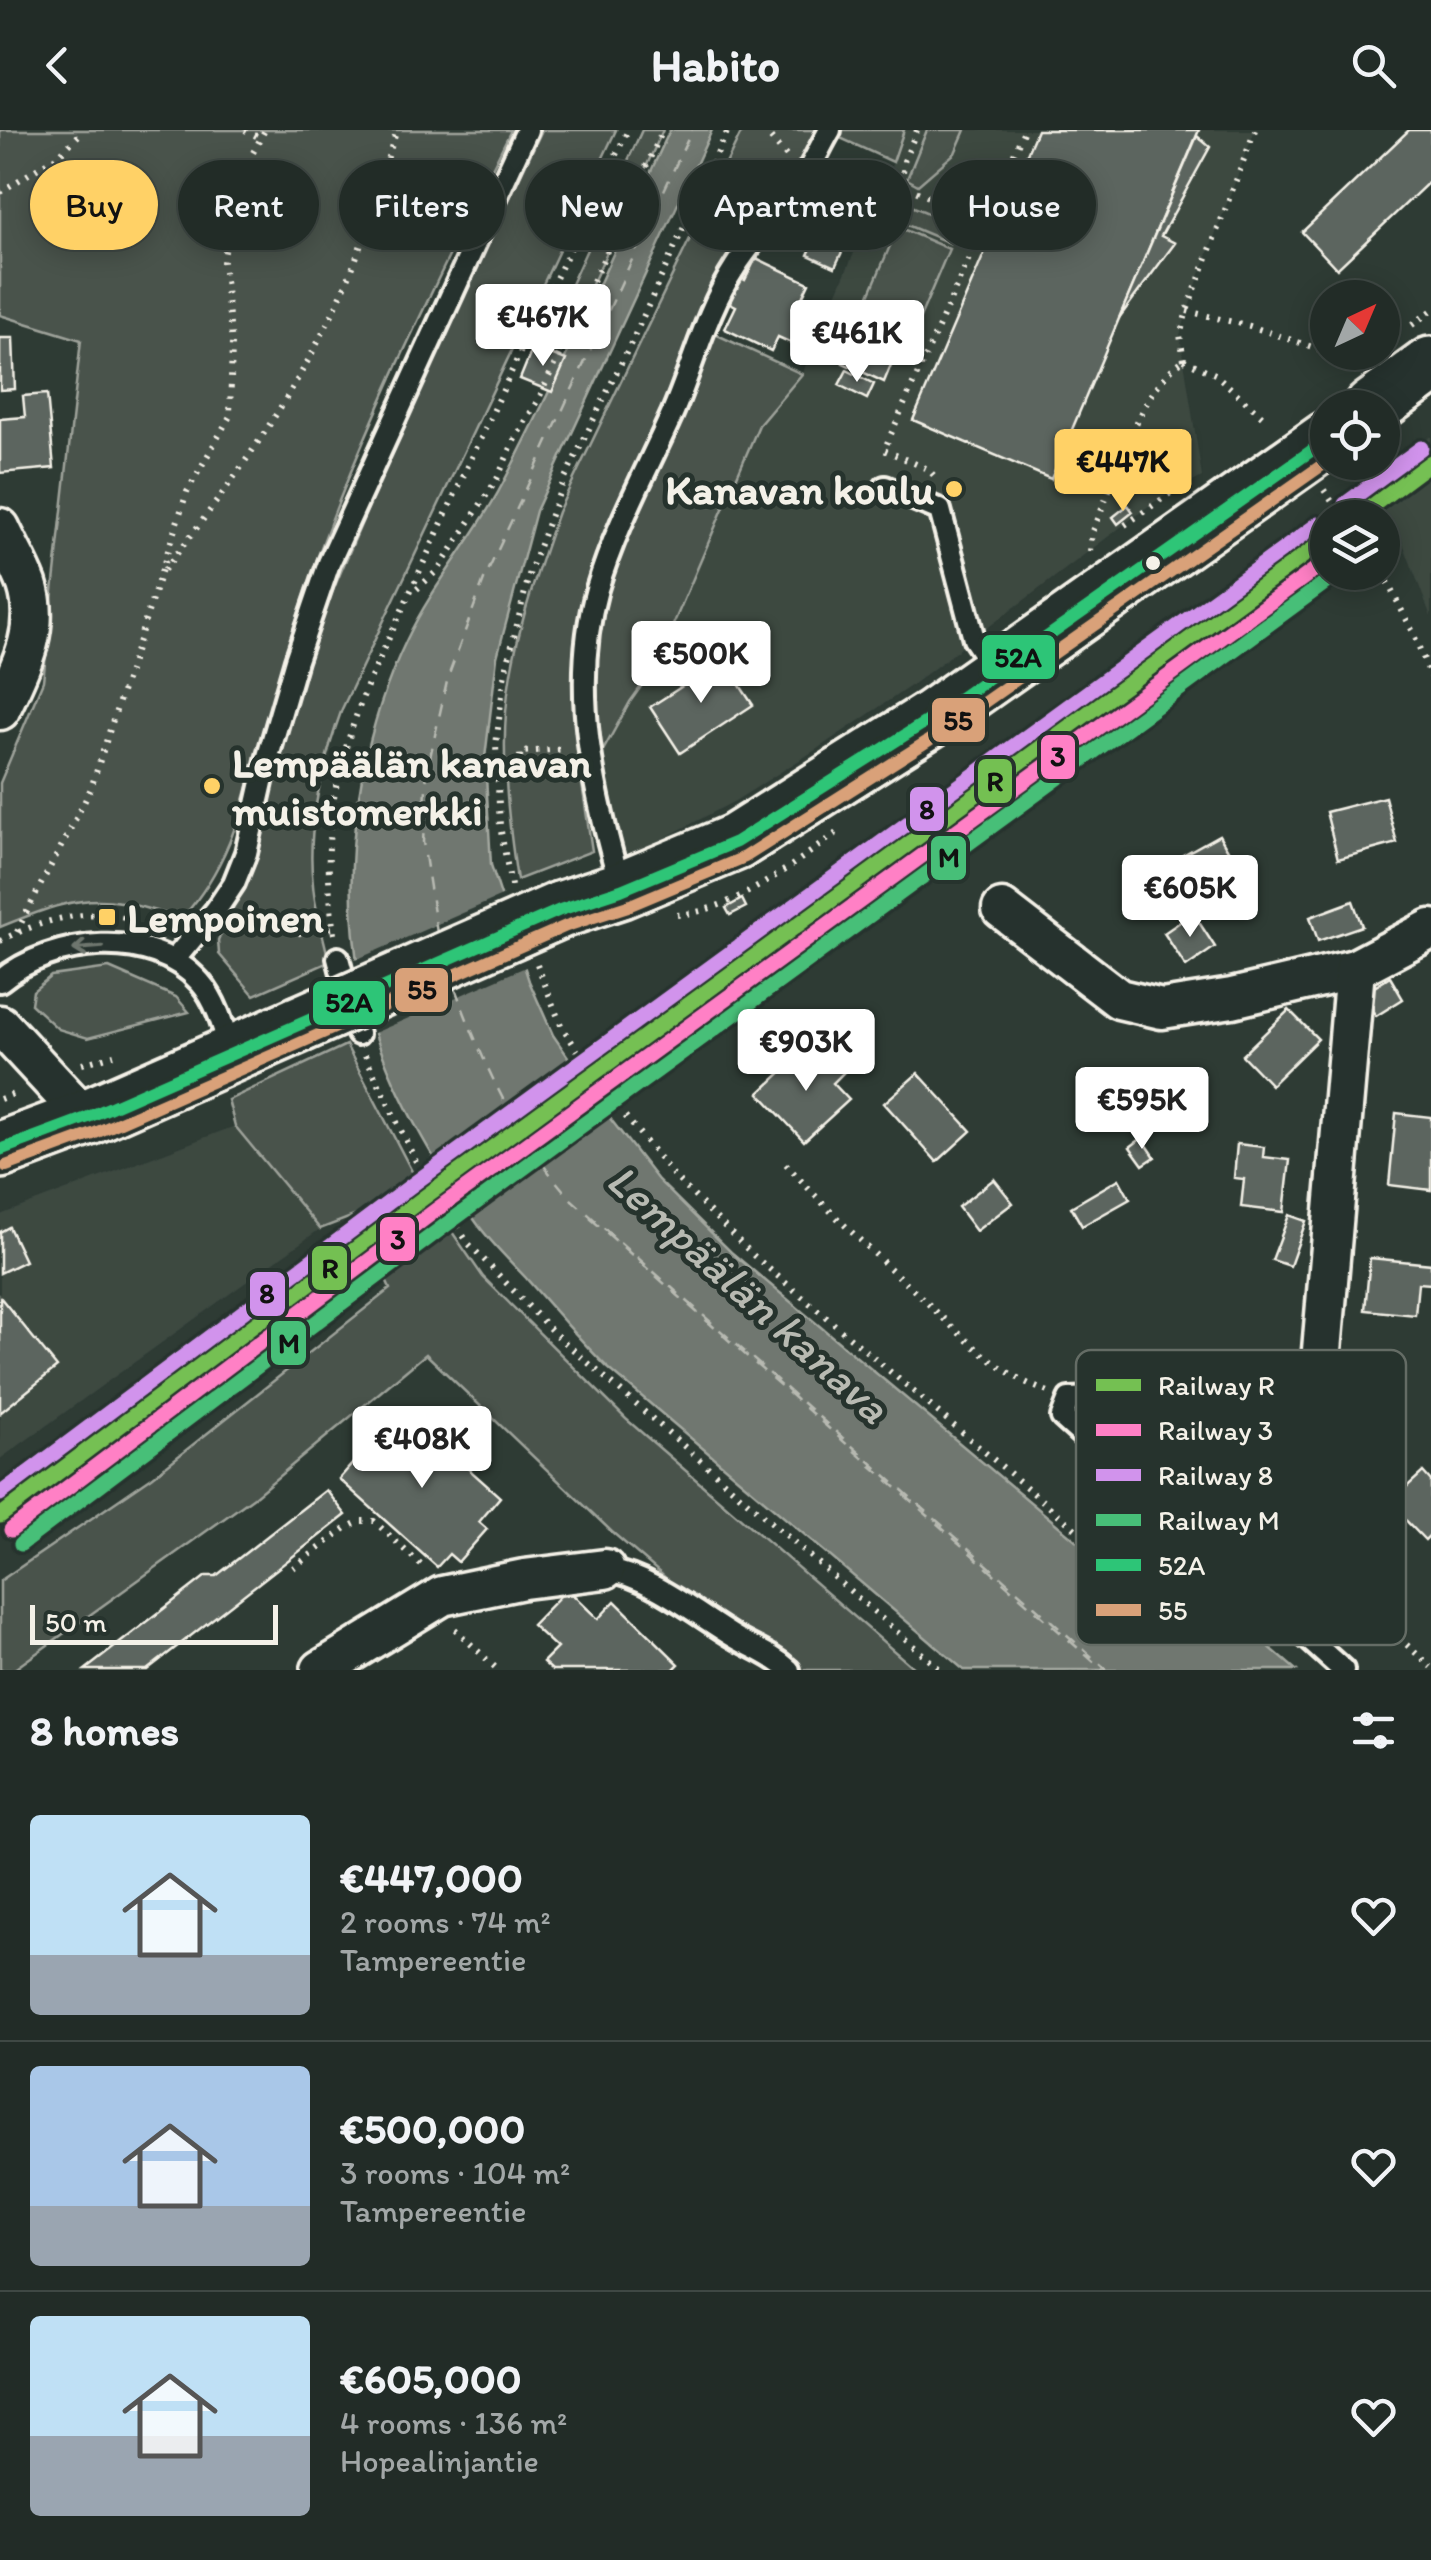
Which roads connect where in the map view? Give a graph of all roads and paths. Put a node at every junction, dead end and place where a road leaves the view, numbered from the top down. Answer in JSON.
{"nodes":[{"id":1,"x":84,"y":130,"type":"edge"},
{"id":2,"x":245,"y":130,"type":"edge"},
{"id":3,"x":397,"y":130,"type":"edge"},
{"id":4,"x":527,"y":130,"type":"edge"},
{"id":5,"x":628,"y":130,"type":"edge"},
{"id":6,"x":663,"y":130,"type":"edge"},
{"id":7,"x":728,"y":130,"type":"edge"},
{"id":8,"x":830,"y":130,"type":"edge"},
{"id":9,"x":916,"y":130,"type":"edge"},
{"id":10,"x":1024,"y":130,"type":"edge"},
{"id":11,"x":1255,"y":130,"type":"edge"},
{"id":12,"x":262,"y":134,"type":"edge"},
{"id":13,"x":1011,"y":160,"type":"edge"},
{"id":14,"x":0,"y":192,"type":"edge"},
{"id":15,"x":932,"y":198,"type":"edge"},
{"id":16,"x":973,"y":250,"type":"edge"},
{"id":17,"x":1187,"y":311,"type":"junction"},
{"id":18,"x":1184,"y":360,"type":"junction"},
{"id":19,"x":1431,"y":365,"type":"edge"},
{"id":20,"x":1366,"y":385,"type":"edge"},
{"id":21,"x":1263,"y":417,"type":"dead end"},
{"id":22,"x":884,"y":450,"type":"dead end"},
{"id":23,"x":1310,"y":452,"type":"edge"},
{"id":24,"x":886,"y":487,"type":"dead end"},
{"id":25,"x":0,"y":528,"type":"edge"},
{"id":26,"x":1090,"y":552,"type":"dead end"},
{"id":27,"x":160,"y":574,"type":"junction"},
{"id":28,"x":1391,"y":590,"type":"edge"},
{"id":29,"x":412,"y":593,"type":"junction"},
{"id":30,"x":1429,"y":667,"type":"edge"},
{"id":31,"x":996,"y":672,"type":"junction"},
{"id":32,"x":1431,"y":677,"type":"edge"},
{"id":33,"x":0,"y":710,"type":"edge"},
{"id":34,"x":543,"y":750,"type":"dead end"},
{"id":35,"x":497,"y":776,"type":"junction"},
{"id":36,"x":511,"y":888,"type":"dead end"},
{"id":37,"x":622,"y":890,"type":"junction"},
{"id":38,"x":1002,"y":910,"type":"dead end"},
{"id":39,"x":274,"y":925,"type":"dead end"},
{"id":40,"x":334,"y":928,"type":"junction"},
{"id":41,"x":1431,"y":929,"type":"edge"},
{"id":42,"x":17,"y":932,"type":"dead end"},
{"id":43,"x":338,"y":958,"type":"joint"},
{"id":44,"x":535,"y":959,"type":"dead end"},
{"id":45,"x":174,"y":960,"type":"junction"},
{"id":46,"x":1355,"y":969,"type":"junction"},
{"id":47,"x":0,"y":980,"type":"edge"},
{"id":48,"x":0,"y":1025,"type":"edge"},
{"id":49,"x":358,"y":1034,"type":"joint"},
{"id":50,"x":232,"y":1054,"type":"junction"},
{"id":51,"x":583,"y":1058,"type":"dead end"},
{"id":52,"x":612,"y":1100,"type":"dead end"},
{"id":53,"x":86,"y":1118,"type":"junction"},
{"id":54,"x":0,"y":1150,"type":"edge"},
{"id":55,"x":786,"y":1164,"type":"dead end"},
{"id":56,"x":420,"y":1170,"type":"dead end"},
{"id":57,"x":452,"y":1218,"type":"dead end"},
{"id":58,"x":1323,"y":1350,"type":"edge"},
{"id":59,"x":1069,"y":1398,"type":"junction"},
{"id":60,"x":1076,"y":1398,"type":"edge"},
{"id":61,"x":1076,"y":1433,"type":"edge"},
{"id":62,"x":1076,"y":1529,"type":"edge"},
{"id":63,"x":293,"y":1568,"type":"dead end"},
{"id":64,"x":606,"y":1569,"type":"joint"},
{"id":65,"x":440,"y":1599,"type":"junction"},
{"id":66,"x":1406,"y":1644,"type":"edge"},
{"id":67,"x":1315,"y":1645,"type":"edge"},
{"id":68,"x":1431,"y":1667,"type":"edge"},
{"id":69,"x":322,"y":1670,"type":"edge"},
{"id":70,"x":498,"y":1670,"type":"edge"},
{"id":71,"x":789,"y":1670,"type":"edge"},
{"id":72,"x":941,"y":1670,"type":"edge"},
{"id":73,"x":1343,"y":1670,"type":"edge"}],
"edges":[{"from":1,"to":14,"type":"path"},
{"from":2,"to":12,"type":"path"},
{"from":3,"to":27,"type":"path"},
{"from":4,"to":45,"type":"lane"},
{"from":5,"to":29,"type":"path"},
{"from":6,"to":29,"type":"path"},
{"from":7,"to":35,"type":"path"},
{"from":8,"to":37,"type":"lane"},
{"from":9,"to":15,"type":"path"},
{"from":10,"to":13,"type":"path"},
{"from":11,"to":17,"type":"path"},
{"from":12,"to":27,"type":"path"},
{"from":16,"to":22,"type":"path"},
{"from":17,"to":18,"type":"path"},
{"from":17,"to":20,"type":"path"},
{"from":18,"to":21,"type":"path"},
{"from":18,"to":26,"type":"path"},
{"from":19,"to":20,"type":"main road"},
{"from":23,"to":31,"type":"main road"},
{"from":24,"to":31,"type":"lane"},
{"from":25,"to":33,"type":"street"},
{"from":27,"to":42,"type":"path"},
{"from":28,"to":30,"type":"path"},
{"from":29,"to":40,"type":"path"},
{"from":30,"to":32,"type":"path"},
{"from":31,"to":37,"type":"main road"},
{"from":34,"to":35,"type":"path"},
{"from":35,"to":36,"type":"path"},
{"from":37,"to":50,"type":"main road","bridge":true},
{"from":38,"to":46,"type":"street"},
{"from":39,"to":40,"type":"path"},
{"from":40,"to":43,"type":"path"},
{"from":41,"to":46,"type":"street"},
{"from":43,"to":49,"type":"lane"},
{"from":44,"to":51,"type":"path"},
{"from":45,"to":47,"type":"lane","one_way":true},
{"from":45,"to":50,"type":"lane"},
{"from":46,"to":58,"type":"street"},
{"from":48,"to":53,"type":"street"},
{"from":49,"to":56,"type":"path"},
{"from":50,"to":53,"type":"main road"},
{"from":52,"to":62,"type":"path"},
{"from":53,"to":54,"type":"main road"},
{"from":55,"to":59,"type":"path"},
{"from":57,"to":72,"type":"path"},
{"from":59,"to":60,"type":"lane"},
{"from":59,"to":61,"type":"lane"},
{"from":63,"to":65,"type":"path"},
{"from":64,"to":65,"type":"street"},
{"from":64,"to":71,"type":"lane"},
{"from":65,"to":69,"type":"street"},
{"from":65,"to":70,"type":"path"},
{"from":66,"to":68,"type":"path"},
{"from":67,"to":73,"type":"lane"}]}
